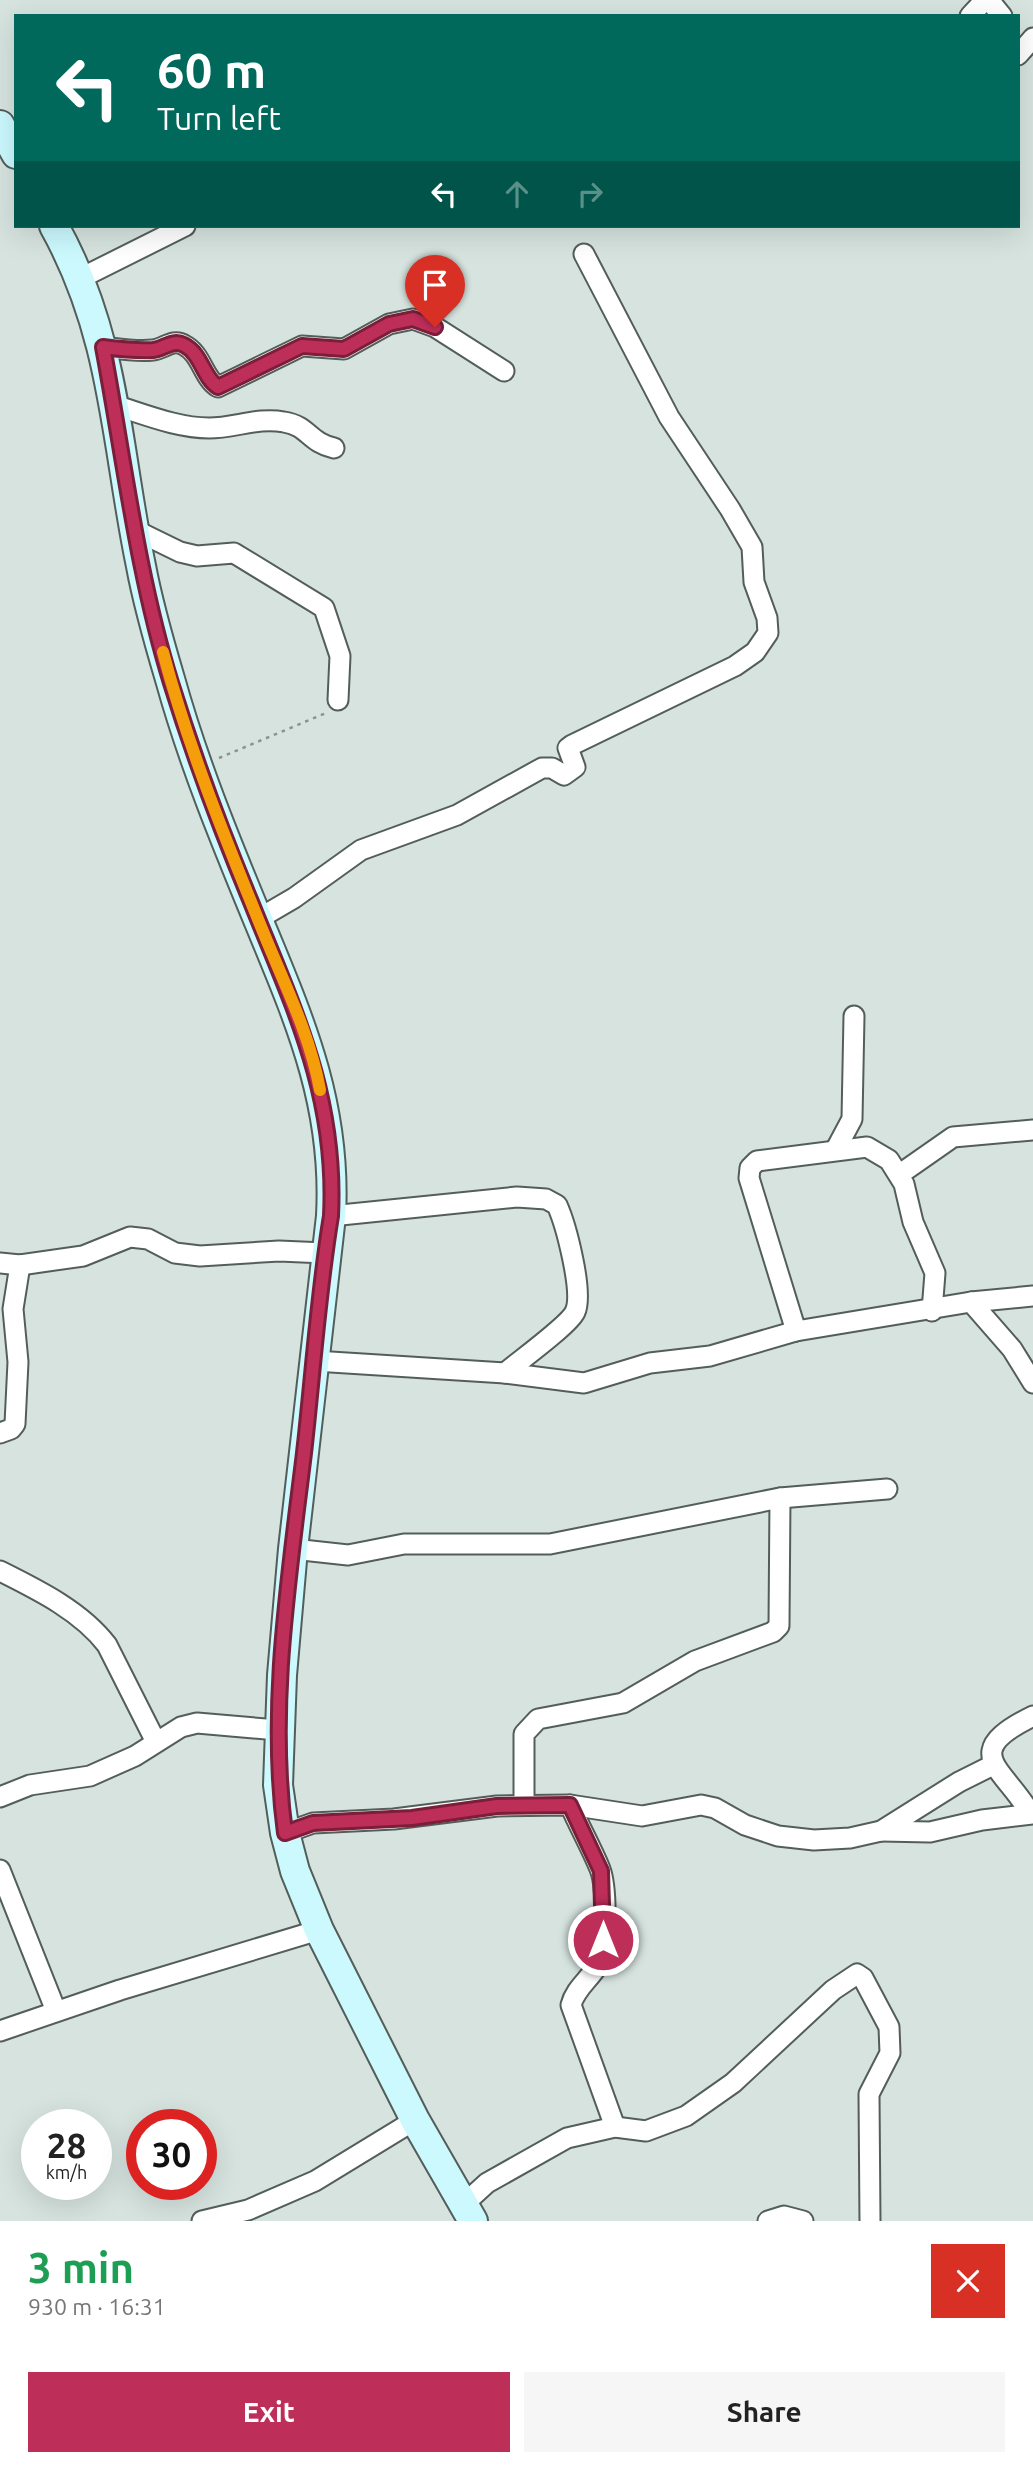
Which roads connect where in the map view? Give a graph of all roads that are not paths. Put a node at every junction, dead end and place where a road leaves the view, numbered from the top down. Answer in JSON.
{"nodes":[{"id":1,"x":987,"y":0,"type":"edge"},
{"id":2,"x":972,"y":14,"type":"edge"},
{"id":3,"x":1000,"y":14,"type":"edge"},
{"id":4,"x":55,"y":228,"type":"edge"},
{"id":5,"x":181,"y":228,"type":"edge"},
{"id":6,"x":584,"y":254,"type":"dead end"},
{"id":7,"x":81,"y":278,"type":"junction"},
{"id":8,"x":103,"y":347,"type":"junction"},
{"id":9,"x":504,"y":371,"type":"dead end"},
{"id":10,"x":114,"y":405,"type":"junction"},
{"id":11,"x":334,"y":447,"type":"dead end"},
{"id":12,"x":135,"y":530,"type":"junction"},
{"id":13,"x":338,"y":700,"type":"road end"},
{"id":14,"x":258,"y":919,"type":"junction"},
{"id":15,"x":855,"y":1016,"type":"dead end"},
{"id":16,"x":852,"y":1119,"type":"junction"},
{"id":17,"x":1033,"y":1130,"type":"edge"},
{"id":18,"x":867,"y":1147,"type":"junction"},
{"id":19,"x":836,"y":1149,"type":"junction"},
{"id":20,"x":900,"y":1174,"type":"junction"},
{"id":21,"x":331,"y":1216,"type":"junction"},
{"id":22,"x":325,"y":1253,"type":"junction"},
{"id":23,"x":0,"y":1263,"type":"edge"},
{"id":24,"x":20,"y":1265,"type":"junction"},
{"id":25,"x":1033,"y":1296,"type":"edge"},
{"id":26,"x":971,"y":1302,"type":"junction"},
{"id":27,"x":932,"y":1311,"type":"junction"},
{"id":28,"x":796,"y":1331,"type":"junction"},
{"id":29,"x":315,"y":1361,"type":"junction"},
{"id":30,"x":505,"y":1373,"type":"junction"},
{"id":31,"x":1033,"y":1383,"type":"edge"},
{"id":32,"x":0,"y":1433,"type":"edge"},
{"id":33,"x":887,"y":1489,"type":"dead end"},
{"id":34,"x":780,"y":1498,"type":"junction"},
{"id":35,"x":293,"y":1549,"type":"junction"},
{"id":36,"x":0,"y":1571,"type":"edge"},
{"id":37,"x":1033,"y":1716,"type":"edge"},
{"id":38,"x":278,"y":1730,"type":"junction"},
{"id":39,"x":156,"y":1742,"type":"junction"},
{"id":40,"x":993,"y":1765,"type":"junction"},
{"id":41,"x":0,"y":1797,"type":"edge"},
{"id":42,"x":524,"y":1805,"type":"junction"},
{"id":43,"x":570,"y":1805,"type":"junction"},
{"id":44,"x":1032,"y":1813,"type":"edge"},
{"id":45,"x":881,"y":1831,"type":"junction"},
{"id":46,"x":285,"y":1833,"type":"junction"},
{"id":47,"x":0,"y":1870,"type":"edge"},
{"id":48,"x":319,"y":1930,"type":"junction"},
{"id":49,"x":56,"y":2011,"type":"junction"},
{"id":50,"x":0,"y":2031,"type":"edge"},
{"id":51,"x":415,"y":2120,"type":"junction"},
{"id":52,"x":615,"y":2127,"type":"junction"},
{"id":53,"x":468,"y":2212,"type":"edge"},
{"id":54,"x":250,"y":2216,"type":"edge"},
{"id":55,"x":202,"y":2221,"type":"edge"},
{"id":56,"x":768,"y":2221,"type":"edge"},
{"id":57,"x":803,"y":2221,"type":"edge"},
{"id":58,"x":870,"y":2221,"type":"edge"}],
"edges":[{"from":1,"to":2,"type":"street"},
{"from":1,"to":3,"type":"street"},
{"from":4,"to":7,"type":"street"},
{"from":5,"to":7,"type":"street"},
{"from":6,"to":14,"type":"street"},
{"from":7,"to":8,"type":"street"},
{"from":8,"to":9,"type":"street"},
{"from":8,"to":10,"type":"street"},
{"from":10,"to":11,"type":"street"},
{"from":10,"to":12,"type":"street"},
{"from":12,"to":13,"type":"street"},
{"from":12,"to":14,"type":"street"},
{"from":14,"to":21,"type":"street"},
{"from":15,"to":16,"type":"street"},
{"from":16,"to":18,"type":"street"},
{"from":16,"to":19,"type":"street"},
{"from":17,"to":20,"type":"street"},
{"from":18,"to":19,"type":"street"},
{"from":18,"to":20,"type":"street"},
{"from":19,"to":28,"type":"street"},
{"from":20,"to":27,"type":"street"},
{"from":21,"to":22,"type":"street"},
{"from":21,"to":30,"type":"street"},
{"from":22,"to":24,"type":"street"},
{"from":22,"to":29,"type":"street"},
{"from":23,"to":24,"type":"street"},
{"from":24,"to":32,"type":"street"},
{"from":25,"to":26,"type":"street"},
{"from":26,"to":27,"type":"street"},
{"from":26,"to":31,"type":"street"},
{"from":27,"to":28,"type":"street"},
{"from":28,"to":30,"type":"street"},
{"from":29,"to":30,"type":"street"},
{"from":29,"to":35,"type":"street"},
{"from":33,"to":34,"type":"street"},
{"from":34,"to":35,"type":"street"},
{"from":34,"to":42,"type":"street"},
{"from":35,"to":38,"type":"street"},
{"from":36,"to":39,"type":"street"},
{"from":37,"to":40,"type":"street"},
{"from":38,"to":39,"type":"street"},
{"from":38,"to":46,"type":"street"},
{"from":39,"to":41,"type":"street"},
{"from":40,"to":44,"type":"street"},
{"from":40,"to":45,"type":"street"},
{"from":42,"to":43,"type":"street"},
{"from":42,"to":46,"type":"street"},
{"from":43,"to":45,"type":"street"},
{"from":43,"to":52,"type":"street"},
{"from":44,"to":45,"type":"street"},
{"from":46,"to":48,"type":"street"},
{"from":47,"to":49,"type":"street"},
{"from":48,"to":49,"type":"street"},
{"from":48,"to":51,"type":"street"},
{"from":49,"to":50,"type":"street"},
{"from":51,"to":53,"type":"street"},
{"from":51,"to":54,"type":"street"},
{"from":52,"to":53,"type":"street"},
{"from":52,"to":58,"type":"street"},
{"from":54,"to":55,"type":"street"},
{"from":56,"to":57,"type":"street"}]}
